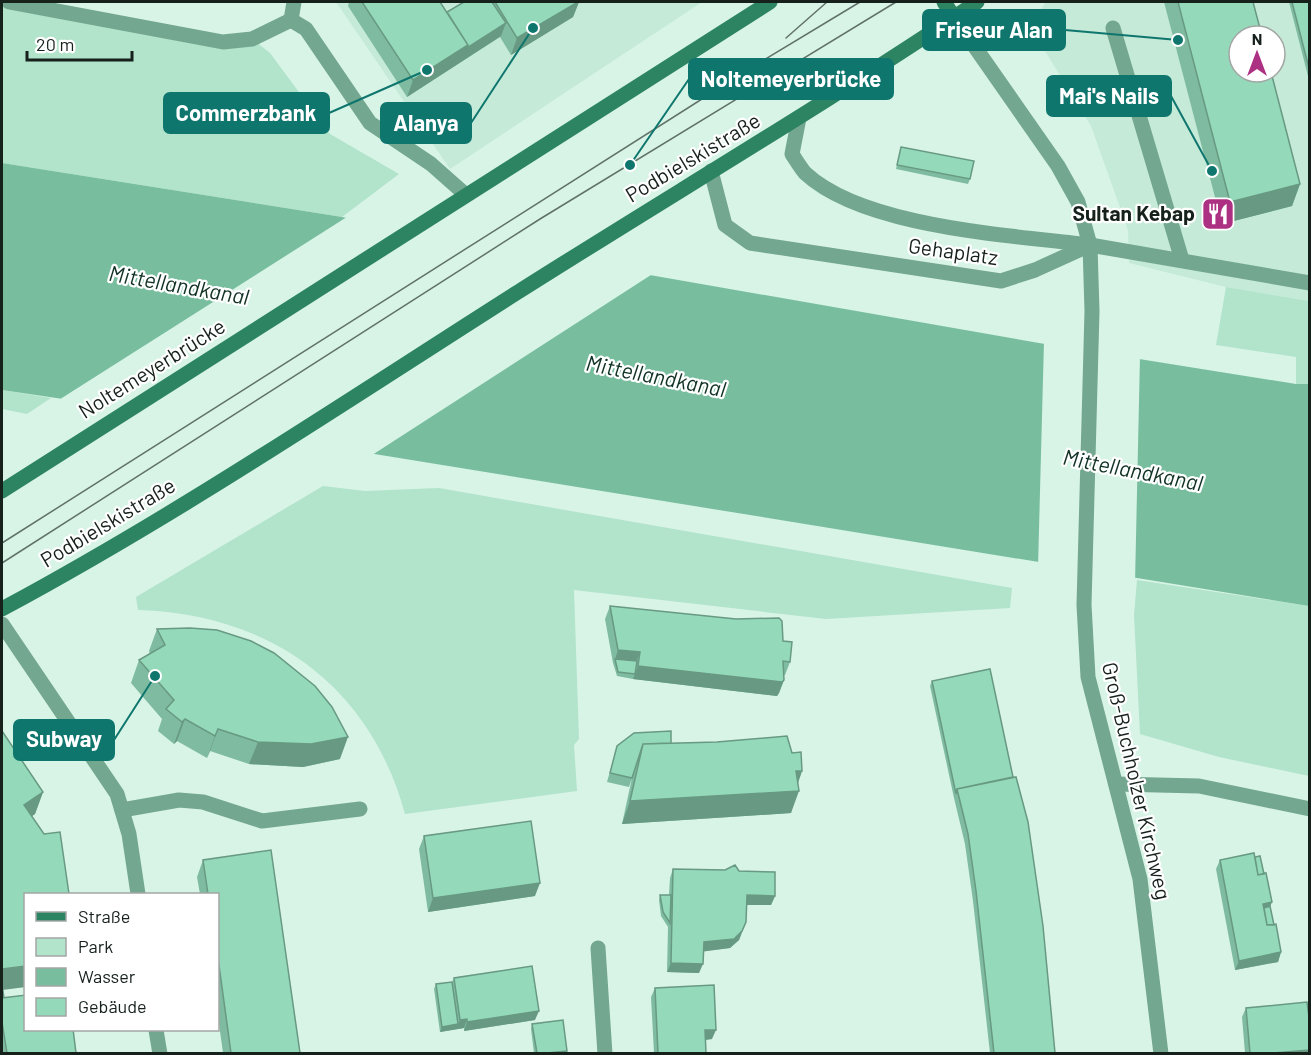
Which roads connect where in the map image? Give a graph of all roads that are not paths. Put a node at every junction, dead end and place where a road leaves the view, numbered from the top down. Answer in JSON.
{"nodes":[{"id":1,"x":9,"y":2,"type":"edge"},
{"id":2,"x":294,"y":2,"type":"edge"},
{"id":3,"x":770,"y":2,"type":"edge"},
{"id":4,"x":944,"y":2,"type":"edge"},
{"id":5,"x":977,"y":2,"type":"edge"},
{"id":6,"x":954,"y":17,"type":"junction"},
{"id":7,"x":291,"y":20,"type":"junction"},
{"id":8,"x":1113,"y":28,"type":"dead end"},
{"id":9,"x":799,"y":118,"type":"junction"},
{"id":10,"x":711,"y":171,"type":"junction"},
{"id":11,"x":466,"y":195,"type":"junction"},
{"id":12,"x":1090,"y":245,"type":"junction"},
{"id":13,"x":1182,"y":261,"type":"junction"},
{"id":14,"x":1310,"y":283,"type":"edge"},
{"id":15,"x":2,"y":490,"type":"edge"},
{"id":16,"x":2,"y":609,"type":"edge"},
{"id":17,"x":2,"y":624,"type":"edge"},
{"id":18,"x":1116,"y":784,"type":"junction"},
{"id":19,"x":1310,"y":808,"type":"edge"},
{"id":20,"x":360,"y":809,"type":"dead end"},
{"id":21,"x":122,"y":810,"type":"junction"},
{"id":22,"x":138,"y":893,"type":"edge"},
{"id":23,"x":598,"y":948,"type":"dead end"},
{"id":24,"x":156,"y":1031,"type":"edge"},
{"id":25,"x":160,"y":1053,"type":"edge"},
{"id":26,"x":605,"y":1053,"type":"edge"},
{"id":27,"x":1161,"y":1053,"type":"edge"}],
"edges":[{"from":1,"to":7,"type":"street"},
{"from":2,"to":7,"type":"street"},
{"from":3,"to":11,"type":"main road"},
{"from":4,"to":6,"type":"main road"},
{"from":5,"to":6,"type":"main road","name":"Podbielskistraße"},
{"from":6,"to":9,"type":"main road","name":"Podbielskistraße"},
{"from":6,"to":12,"type":"street","name":"Groß-Buchholzer Kirchweg"},
{"from":7,"to":11,"type":"street"},
{"from":8,"to":13,"type":"street"},
{"from":9,"to":10,"type":"main road","name":"Podbielskistraße"},
{"from":9,"to":12,"type":"street","name":"Gehaplatz"},
{"from":10,"to":12,"type":"street","name":"Gehaplatz"},
{"from":10,"to":16,"type":"main road","name":"Podbielskistraße"},
{"from":11,"to":15,"type":"main road","name":"Noltemeyerbrücke"},
{"from":12,"to":13,"type":"street"},
{"from":12,"to":18,"type":"street","name":"Groß-Buchholzer Kirchweg"},
{"from":13,"to":14,"type":"street"},
{"from":17,"to":21,"type":"street"},
{"from":18,"to":19,"type":"street"},
{"from":18,"to":27,"type":"street","name":"Groß-Buchholzer Kirchweg"},
{"from":20,"to":21,"type":"street"},
{"from":21,"to":22,"type":"street"},
{"from":23,"to":26,"type":"street"},
{"from":24,"to":25,"type":"street"}]}
